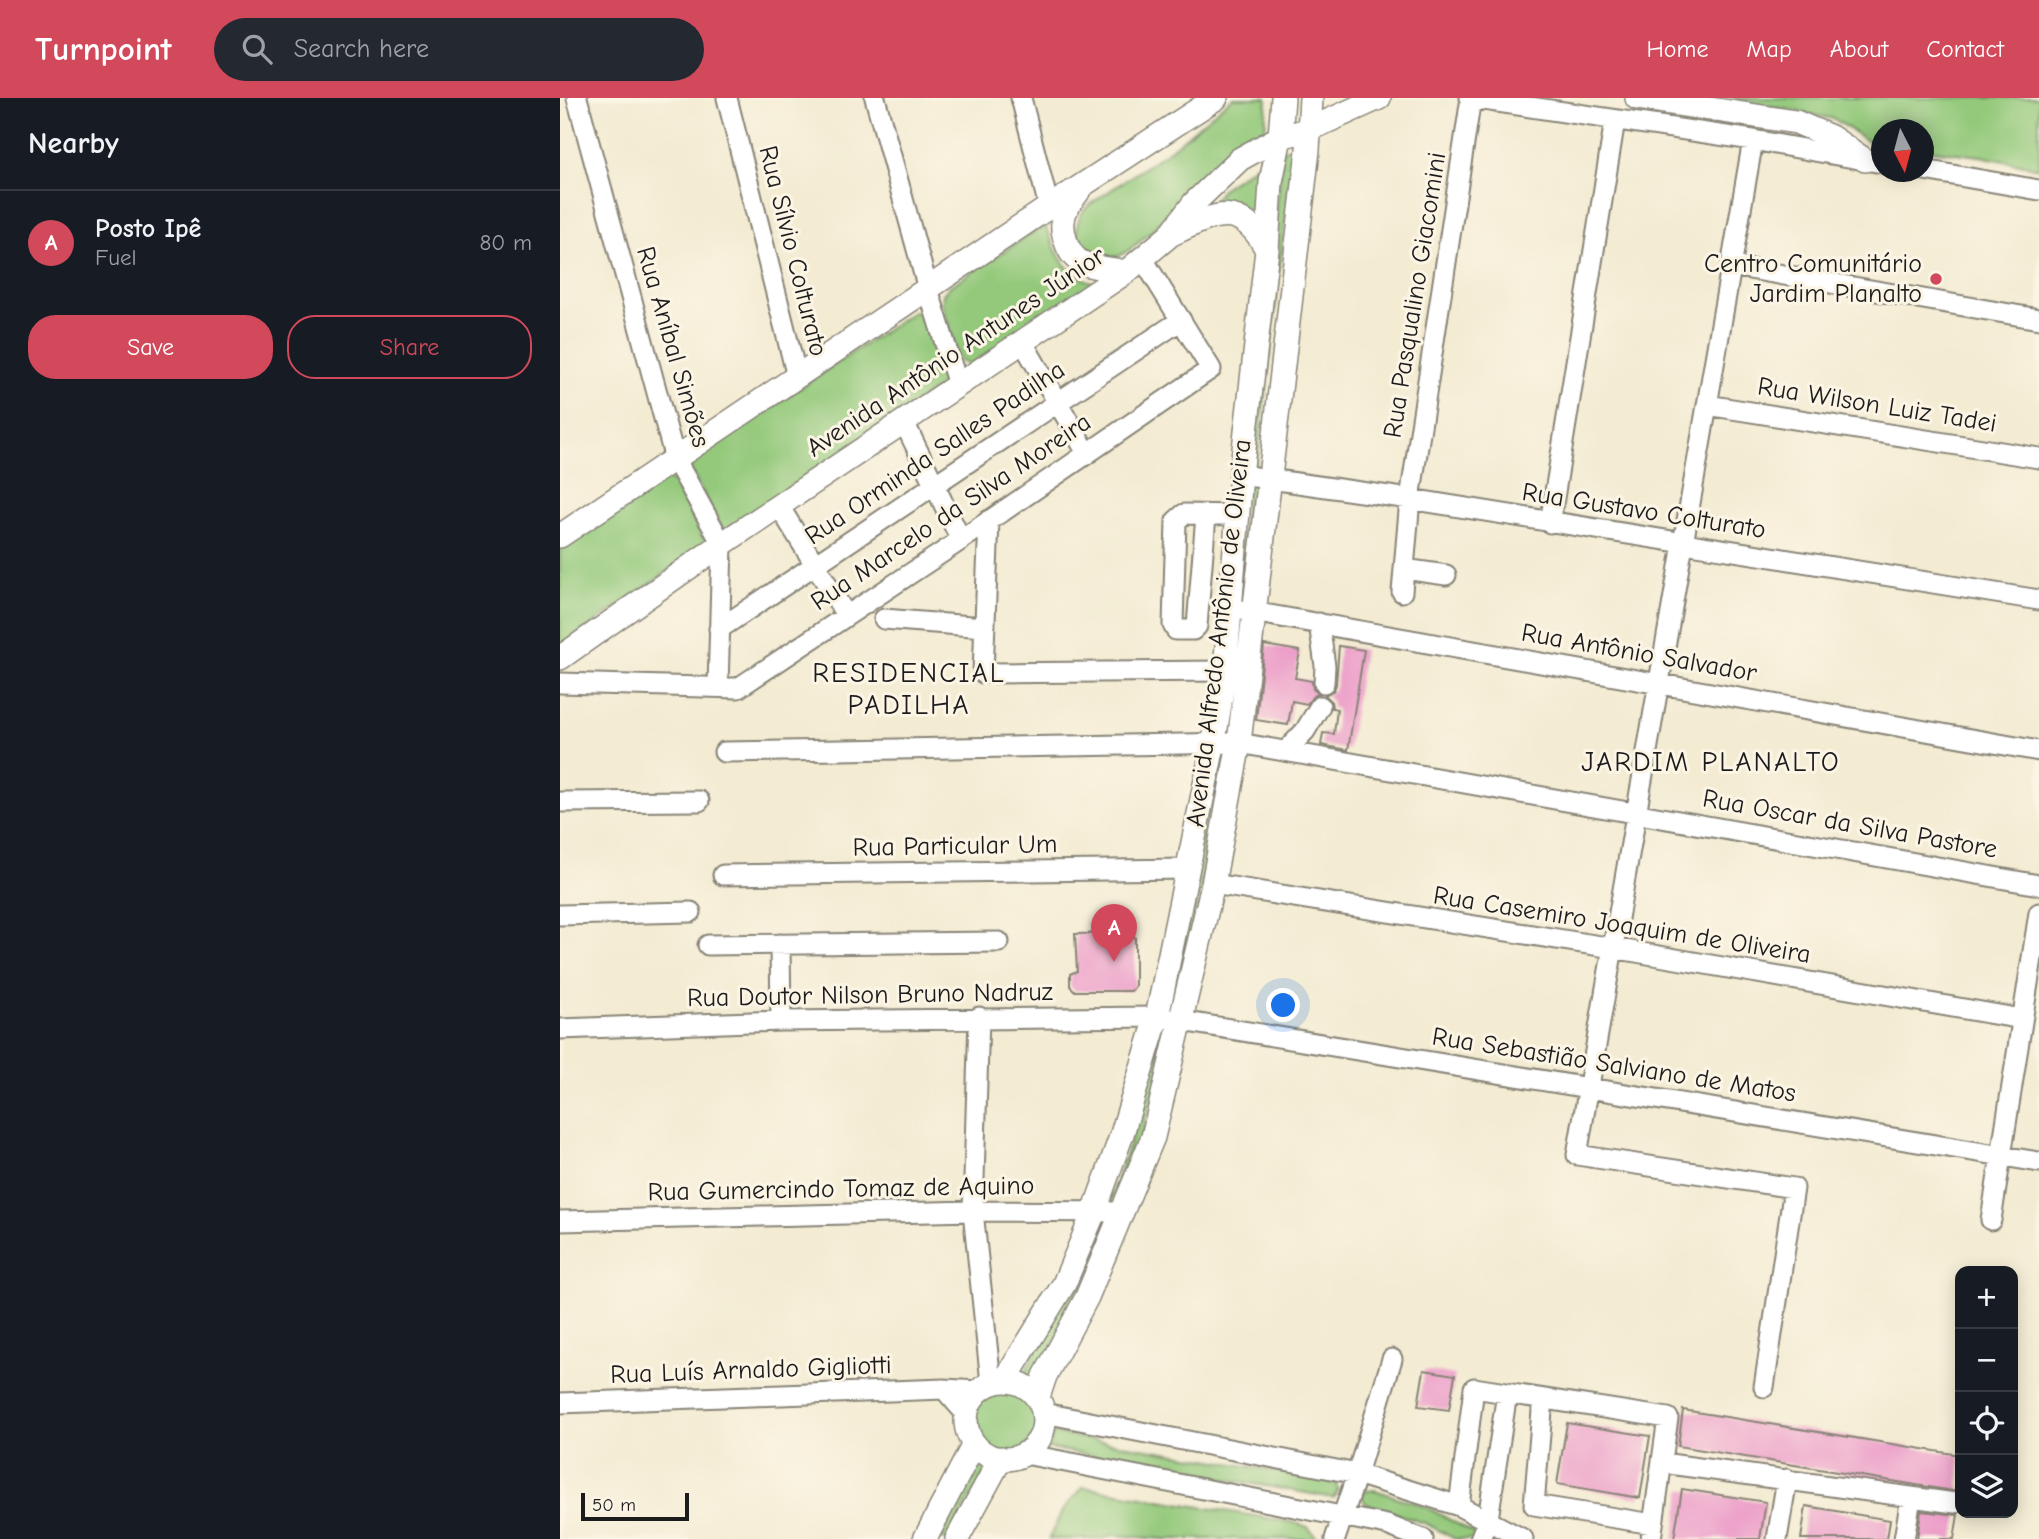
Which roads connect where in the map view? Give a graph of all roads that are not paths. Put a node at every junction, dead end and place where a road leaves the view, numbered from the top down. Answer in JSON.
{"nodes":[{"id":1,"x":577,"y":98,"type":"edge"},
{"id":2,"x":727,"y":98,"type":"edge"},
{"id":3,"x":875,"y":98,"type":"edge"},
{"id":4,"x":1021,"y":98,"type":"edge"},
{"id":5,"x":1216,"y":98,"type":"edge"},
{"id":6,"x":1283,"y":98,"type":"edge"},
{"id":7,"x":1311,"y":98,"type":"edge"},
{"id":8,"x":1379,"y":98,"type":"edge"},
{"id":9,"x":1471,"y":98,"type":"edge"},
{"id":10,"x":1637,"y":98,"type":"edge"},
{"id":11,"x":1615,"y":120,"type":"junction"},
{"id":12,"x":1308,"y":130,"type":"junction"},
{"id":13,"x":1280,"y":137,"type":"junction"},
{"id":14,"x":1753,"y":141,"type":"junction"},
{"id":15,"x":1871,"y":160,"type":"edge"},
{"id":16,"x":1871,"y":161,"type":"edge"},
{"id":17,"x":1934,"y":172,"type":"edge"},
{"id":18,"x":1082,"y":187,"type":"junction"},
{"id":19,"x":2039,"y":190,"type":"edge"},
{"id":20,"x":1049,"y":207,"type":"junction"},
{"id":21,"x":1169,"y":236,"type":"junction"},
{"id":22,"x":1266,"y":250,"type":"junction"},
{"id":23,"x":1134,"y":265,"type":"junction"},
{"id":24,"x":1731,"y":266,"type":"junction"},
{"id":25,"x":928,"y":289,"type":"junction"},
{"id":26,"x":2039,"y":319,"type":"edge"},
{"id":27,"x":1181,"y":320,"type":"junction"},
{"id":28,"x":1022,"y":341,"type":"junction"},
{"id":29,"x":797,"y":377,"type":"junction"},
{"id":30,"x":958,"y":385,"type":"junction"},
{"id":31,"x":1058,"y":402,"type":"junction"},
{"id":32,"x":1707,"y":405,"type":"junction"},
{"id":33,"x":904,"y":422,"type":"junction"},
{"id":34,"x":1087,"y":453,"type":"junction"},
{"id":35,"x":2039,"y":458,"type":"edge"},
{"id":36,"x":675,"y":459,"type":"junction"},
{"id":37,"x":1241,"y":475,"type":"junction"},
{"id":38,"x":1268,"y":479,"type":"junction"},
{"id":39,"x":934,"y":483,"type":"junction"},
{"id":40,"x":1410,"y":499,"type":"junction"},
{"id":41,"x":779,"y":506,"type":"junction"},
{"id":42,"x":1206,"y":515,"type":"junction"},
{"id":43,"x":1238,"y":515,"type":"junction"},
{"id":44,"x":989,"y":520,"type":"junction"},
{"id":45,"x":1549,"y":523,"type":"junction"},
{"id":46,"x":560,"y":536,"type":"edge"},
{"id":47,"x":961,"y":540,"type":"junction"},
{"id":48,"x":722,"y":544,"type":"junction"},
{"id":49,"x":1683,"y":544,"type":"junction"},
{"id":50,"x":816,"y":566,"type":"junction"},
{"id":51,"x":1404,"y":569,"type":"junction"},
{"id":52,"x":1446,"y":575,"type":"dead end"},
{"id":53,"x":1402,"y":592,"type":"dead end"},
{"id":54,"x":2039,"y":600,"type":"edge"},
{"id":55,"x":1230,"y":608,"type":"junction"},
{"id":56,"x":1254,"y":612,"type":"junction"},
{"id":57,"x":846,"y":615,"type":"junction"},
{"id":58,"x":884,"y":619,"type":"dead end"},
{"id":59,"x":1319,"y":623,"type":"junction"},
{"id":60,"x":984,"y":626,"type":"junction"},
{"id":61,"x":719,"y":629,"type":"junction"},
{"id":62,"x":560,"y":657,"type":"edge"},
{"id":63,"x":1225,"y":671,"type":"junction"},
{"id":64,"x":560,"y":683,"type":"edge"},
{"id":65,"x":1324,"y":683,"type":"dead end"},
{"id":66,"x":1659,"y":684,"type":"junction"},
{"id":67,"x":718,"y":687,"type":"junction"},
{"id":68,"x":1320,"y":706,"type":"dead end"},
{"id":69,"x":1214,"y":741,"type":"junction"},
{"id":70,"x":1238,"y":743,"type":"junction"},
{"id":71,"x":1286,"y":751,"type":"junction"},
{"id":72,"x":2039,"y":751,"type":"edge"},
{"id":73,"x":724,"y":752,"type":"dead end"},
{"id":74,"x":699,"y":801,"type":"dead end"},
{"id":75,"x":560,"y":802,"type":"edge"},
{"id":76,"x":1637,"y":813,"type":"junction"},
{"id":77,"x":1188,"y":869,"type":"junction"},
{"id":78,"x":723,"y":875,"type":"dead end"},
{"id":79,"x":1213,"y":884,"type":"junction"},
{"id":80,"x":2039,"y":884,"type":"edge"},
{"id":81,"x":691,"y":912,"type":"dead end"},
{"id":82,"x":2039,"y":913,"type":"edge"},
{"id":83,"x":560,"y":915,"type":"edge"},
{"id":84,"x":999,"y":942,"type":"dead end"},
{"id":85,"x":779,"y":944,"type":"junction"},
{"id":86,"x":708,"y":945,"type":"dead end"},
{"id":87,"x":1613,"y":948,"type":"junction"},
{"id":88,"x":979,"y":1017,"type":"junction"},
{"id":89,"x":1157,"y":1017,"type":"junction"},
{"id":90,"x":1180,"y":1019,"type":"junction"},
{"id":91,"x":2022,"y":1019,"type":"junction"},
{"id":92,"x":781,"y":1021,"type":"junction"},
{"id":93,"x":560,"y":1029,"type":"edge"},
{"id":94,"x":1589,"y":1087,"type":"junction"},
{"id":95,"x":2001,"y":1156,"type":"junction"},
{"id":96,"x":2039,"y":1162,"type":"edge"},
{"id":97,"x":973,"y":1211,"type":"junction"},
{"id":98,"x":1094,"y":1212,"type":"junction"},
{"id":99,"x":1124,"y":1212,"type":"junction"},
{"id":100,"x":1991,"y":1220,"type":"dead end"},
{"id":101,"x":560,"y":1221,"type":"edge"},
{"id":102,"x":1392,"y":1359,"type":"dead end"},
{"id":103,"x":992,"y":1385,"type":"junction"},
{"id":104,"x":1764,"y":1387,"type":"dead end"},
{"id":105,"x":944,"y":1388,"type":"junction"},
{"id":106,"x":1507,"y":1393,"type":"junction"},
{"id":107,"x":1543,"y":1399,"type":"junction"},
{"id":108,"x":560,"y":1403,"type":"edge"},
{"id":109,"x":1041,"y":1405,"type":"junction"},
{"id":110,"x":967,"y":1414,"type":"junction"},
{"id":111,"x":974,"y":1444,"type":"junction"},
{"id":112,"x":1025,"y":1454,"type":"junction"},
{"id":113,"x":1001,"y":1458,"type":"junction"},
{"id":114,"x":1662,"y":1463,"type":"junction"},
{"id":115,"x":1357,"y":1474,"type":"junction"},
{"id":116,"x":1787,"y":1479,"type":"junction"},
{"id":117,"x":1912,"y":1498,"type":"junction"},
{"id":118,"x":1955,"y":1503,"type":"dead end"},
{"id":119,"x":1458,"y":1506,"type":"junction"},
{"id":120,"x":1343,"y":1517,"type":"junction"},
{"id":121,"x":1488,"y":1519,"type":"junction"},
{"id":122,"x":1652,"y":1531,"type":"edge"},
{"id":123,"x":925,"y":1539,"type":"edge"},
{"id":124,"x":957,"y":1539,"type":"edge"},
{"id":125,"x":1335,"y":1539,"type":"edge"},
{"id":126,"x":1423,"y":1539,"type":"edge"},
{"id":127,"x":1480,"y":1539,"type":"edge"},
{"id":128,"x":1522,"y":1539,"type":"edge"},
{"id":129,"x":1777,"y":1539,"type":"edge"},
{"id":130,"x":1904,"y":1539,"type":"edge"}],
"edges":[{"from":1,"to":36,"type":"street","name":"Rua Aníbal Simões"},
{"from":2,"to":29,"type":"street","name":"Rua Sílvio Colturato"},
{"from":3,"to":25,"type":"street"},
{"from":4,"to":20,"type":"street"},
{"from":5,"to":18,"type":"main road"},
{"from":6,"to":13,"type":"main road","name":"Avenida Alfredo Antônio de Oliveira"},
{"from":7,"to":12,"type":"main road","name":"Avenida Alfredo Antônio de Oliveira"},
{"from":8,"to":12,"type":"main road","name":"Avenida Antônio Antunes Júnior"},
{"from":9,"to":11,"type":"street"},
{"from":9,"to":40,"type":"street","name":"Rua Pasqualino Giacomini"},
{"from":10,"to":15,"type":"main road"},
{"from":11,"to":14,"type":"street"},
{"from":11,"to":45,"type":"street"},
{"from":12,"to":13,"type":"main road","name":"Avenida Antônio Antunes Júnior"},
{"from":12,"to":38,"type":"main road","name":"Avenida Alfredo Antônio de Oliveira"},
{"from":13,"to":21,"type":"main road","name":"Avenida Antônio Antunes Júnior"},
{"from":13,"to":22,"type":"main road","name":"Avenida Alfredo Antônio de Oliveira"},
{"from":14,"to":16,"type":"street"},
{"from":14,"to":24,"type":"street"},
{"from":17,"to":19,"type":"street"},
{"from":18,"to":20,"type":"main road"},
{"from":18,"to":23,"type":"main road"},
{"from":20,"to":25,"type":"main road"},
{"from":21,"to":22,"type":"main road"},
{"from":21,"to":23,"type":"main road","name":"Avenida Antônio Antunes Júnior"},
{"from":22,"to":37,"type":"main road","name":"Avenida Alfredo Antônio de Oliveira"},
{"from":23,"to":27,"type":"street"},
{"from":23,"to":28,"type":"main road","name":"Avenida Antônio Antunes Júnior"},
{"from":24,"to":26,"type":"street"},
{"from":24,"to":32,"type":"street"},
{"from":25,"to":29,"type":"main road"},
{"from":25,"to":30,"type":"street"},
{"from":27,"to":31,"type":"street","name":"Rua Orminda Salles Padilha"},
{"from":27,"to":34,"type":"street","name":"Rua Marcelo da Silva Moreira"},
{"from":28,"to":30,"type":"main road","name":"Avenida Antônio Antunes Júnior"},
{"from":28,"to":31,"type":"street"},
{"from":29,"to":36,"type":"main road"},
{"from":30,"to":33,"type":"main road","name":"Avenida Antônio Antunes Júnior"},
{"from":31,"to":34,"type":"street"},
{"from":31,"to":39,"type":"street","name":"Rua Orminda Salles Padilha"},
{"from":32,"to":35,"type":"street","name":"Rua Wilson Luiz Tadei"},
{"from":32,"to":49,"type":"street"},
{"from":33,"to":39,"type":"street"},
{"from":33,"to":41,"type":"main road","name":"Avenida Antônio Antunes Júnior"},
{"from":34,"to":44,"type":"street","name":"Rua Marcelo da Silva Moreira"},
{"from":36,"to":46,"type":"main road"},
{"from":36,"to":48,"type":"street","name":"Rua Aníbal Simões"},
{"from":37,"to":38,"type":"street","name":"Rua Gustavo Colturato"},
{"from":37,"to":43,"type":"main road","name":"Avenida Alfredo Antônio de Oliveira"},
{"from":38,"to":40,"type":"street","name":"Rua Gustavo Colturato"},
{"from":38,"to":56,"type":"main road","name":"Avenida Alfredo Antônio de Oliveira"},
{"from":39,"to":47,"type":"street"},
{"from":39,"to":50,"type":"street","name":"Rua Orminda Salles Padilha"},
{"from":40,"to":45,"type":"street","name":"Rua Gustavo Colturato"},
{"from":40,"to":51,"type":"street","name":"Rua Pasqualino Giacomini"},
{"from":41,"to":48,"type":"main road","name":"Avenida Antônio Antunes Júnior"},
{"from":41,"to":50,"type":"street"},
{"from":42,"to":42,"type":"street"},
{"from":42,"to":43,"type":"street"},
{"from":43,"to":55,"type":"main road","name":"Avenida Alfredo Antônio de Oliveira"},
{"from":44,"to":47,"type":"street","name":"Rua Marcelo da Silva Moreira"},
{"from":44,"to":60,"type":"street"},
{"from":45,"to":49,"type":"street","name":"Rua Gustavo Colturato"},
{"from":47,"to":57,"type":"street","name":"Rua Marcelo da Silva Moreira"},
{"from":48,"to":61,"type":"street"},
{"from":48,"to":62,"type":"main road","name":"Avenida Antônio Antunes Júnior"},
{"from":49,"to":54,"type":"street","name":"Rua Gustavo Colturato"},
{"from":49,"to":66,"type":"street"},
{"from":50,"to":57,"type":"street"},
{"from":50,"to":61,"type":"street","name":"Rua Orminda Salles Padilha"},
{"from":51,"to":52,"type":"street"},
{"from":51,"to":53,"type":"street","name":"Rua Pasqualino Giacomini"},
{"from":55,"to":56,"type":"street","name":"Rua Antônio Salvador"},
{"from":55,"to":63,"type":"main road","name":"Avenida Alfredo Antônio de Oliveira"},
{"from":56,"to":59,"type":"street","name":"Rua Antônio Salvador"},
{"from":56,"to":70,"type":"main road","name":"Avenida Alfredo Antônio de Oliveira"},
{"from":57,"to":67,"type":"street","name":"Rua Marcelo da Silva Moreira"},
{"from":58,"to":60,"type":"street"},
{"from":59,"to":65,"type":"street"},
{"from":59,"to":66,"type":"street","name":"Rua Antônio Salvador"},
{"from":60,"to":63,"type":"street"},
{"from":61,"to":67,"type":"street"},
{"from":63,"to":69,"type":"main road","name":"Avenida Alfredo Antônio de Oliveira"},
{"from":64,"to":67,"type":"street","name":"Rua Marcelo da Silva Moreira"},
{"from":66,"to":72,"type":"street","name":"Rua Antônio Salvador"},
{"from":66,"to":76,"type":"street"},
{"from":68,"to":71,"type":"street"},
{"from":69,"to":70,"type":"street","name":"Rua Oscar da Silva Pastore"},
{"from":69,"to":73,"type":"street","name":"Rua Oscar da Silva Pastore"},
{"from":69,"to":77,"type":"main road","name":"Avenida Alfredo Antônio de Oliveira"},
{"from":70,"to":71,"type":"street","name":"Rua Oscar da Silva Pastore"},
{"from":70,"to":79,"type":"main road","name":"Avenida Alfredo Antônio de Oliveira"},
{"from":71,"to":76,"type":"street","name":"Rua Oscar da Silva Pastore"},
{"from":74,"to":75,"type":"street"},
{"from":76,"to":80,"type":"street","name":"Rua Oscar da Silva Pastore"},
{"from":76,"to":87,"type":"street"},
{"from":77,"to":78,"type":"street","name":"Rua Particular Um"},
{"from":77,"to":89,"type":"main road","name":"Avenida Alfredo Antônio de Oliveira"},
{"from":79,"to":87,"type":"street","name":"Rua Casemiro Joaquim de Oliveira"},
{"from":79,"to":90,"type":"main road","name":"Avenida Alfredo Antônio de Oliveira"},
{"from":81,"to":83,"type":"street"},
{"from":82,"to":91,"type":"street"},
{"from":84,"to":85,"type":"street"},
{"from":85,"to":86,"type":"street"},
{"from":85,"to":92,"type":"street"},
{"from":87,"to":91,"type":"street","name":"Rua Casemiro Joaquim de Oliveira"},
{"from":87,"to":94,"type":"street"},
{"from":88,"to":89,"type":"street","name":"Rua Doutor Nilson Bruno Nadruz"},
{"from":88,"to":92,"type":"street","name":"Rua Doutor Nilson Bruno Nadruz"},
{"from":88,"to":97,"type":"street"},
{"from":89,"to":90,"type":"street","name":"Rua Doutor Nilson Bruno Nadruz"},
{"from":89,"to":98,"type":"main road","name":"Avenida Alfredo Antônio de Oliveira"},
{"from":90,"to":94,"type":"street","name":"Rua Sebastião Salviano de Matos"},
{"from":90,"to":99,"type":"main road","name":"Avenida Alfredo Antônio de Oliveira"},
{"from":91,"to":95,"type":"street"},
{"from":92,"to":93,"type":"street","name":"Rua Doutor Nilson Bruno Nadruz"},
{"from":94,"to":95,"type":"street","name":"Rua Sebastião Salviano de Matos"},
{"from":94,"to":104,"type":"street"},
{"from":95,"to":96,"type":"street","name":"Rua Sebastião Salviano de Matos"},
{"from":95,"to":100,"type":"street"},
{"from":97,"to":98,"type":"street","name":"Rua Gumercindo Tomaz de Aquino"},
{"from":97,"to":101,"type":"street","name":"Rua Gumercindo Tomaz de Aquino"},
{"from":97,"to":103,"type":"street"},
{"from":98,"to":99,"type":"street","name":"Rua Gumercindo Tomaz de Aquino"},
{"from":98,"to":103,"type":"main road","name":"Avenida Alfredo Antônio de Oliveira"},
{"from":99,"to":109,"type":"main road","name":"Avenida Alfredo Antônio de Oliveira"},
{"from":102,"to":115,"type":"street"},
{"from":103,"to":105,"type":"street","name":"Rua Luís Arnaldo Gigliotti"},
{"from":103,"to":109,"type":"main road"},
{"from":103,"to":110,"type":"main road"},
{"from":105,"to":108,"type":"street","name":"Rua Luís Arnaldo Gigliotti"},
{"from":105,"to":110,"type":"street"},
{"from":106,"to":107,"type":"street"},
{"from":106,"to":119,"type":"street"},
{"from":106,"to":121,"type":"street"},
{"from":107,"to":114,"type":"street"},
{"from":107,"to":122,"type":"street"},
{"from":109,"to":112,"type":"main road"},
{"from":109,"to":115,"type":"street"},
{"from":110,"to":111,"type":"main road"},
{"from":111,"to":113,"type":"main road"},
{"from":111,"to":123,"type":"main road"},
{"from":112,"to":113,"type":"main road"},
{"from":112,"to":120,"type":"street"},
{"from":113,"to":124,"type":"main road"},
{"from":114,"to":116,"type":"street"},
{"from":114,"to":122,"type":"street"},
{"from":115,"to":119,"type":"street"},
{"from":115,"to":120,"type":"street"},
{"from":116,"to":117,"type":"street"},
{"from":116,"to":129,"type":"street"},
{"from":117,"to":118,"type":"street"},
{"from":117,"to":130,"type":"street"},
{"from":119,"to":121,"type":"street"},
{"from":120,"to":125,"type":"street"},
{"from":120,"to":126,"type":"street"},
{"from":121,"to":127,"type":"street"},
{"from":121,"to":128,"type":"street"}]}
